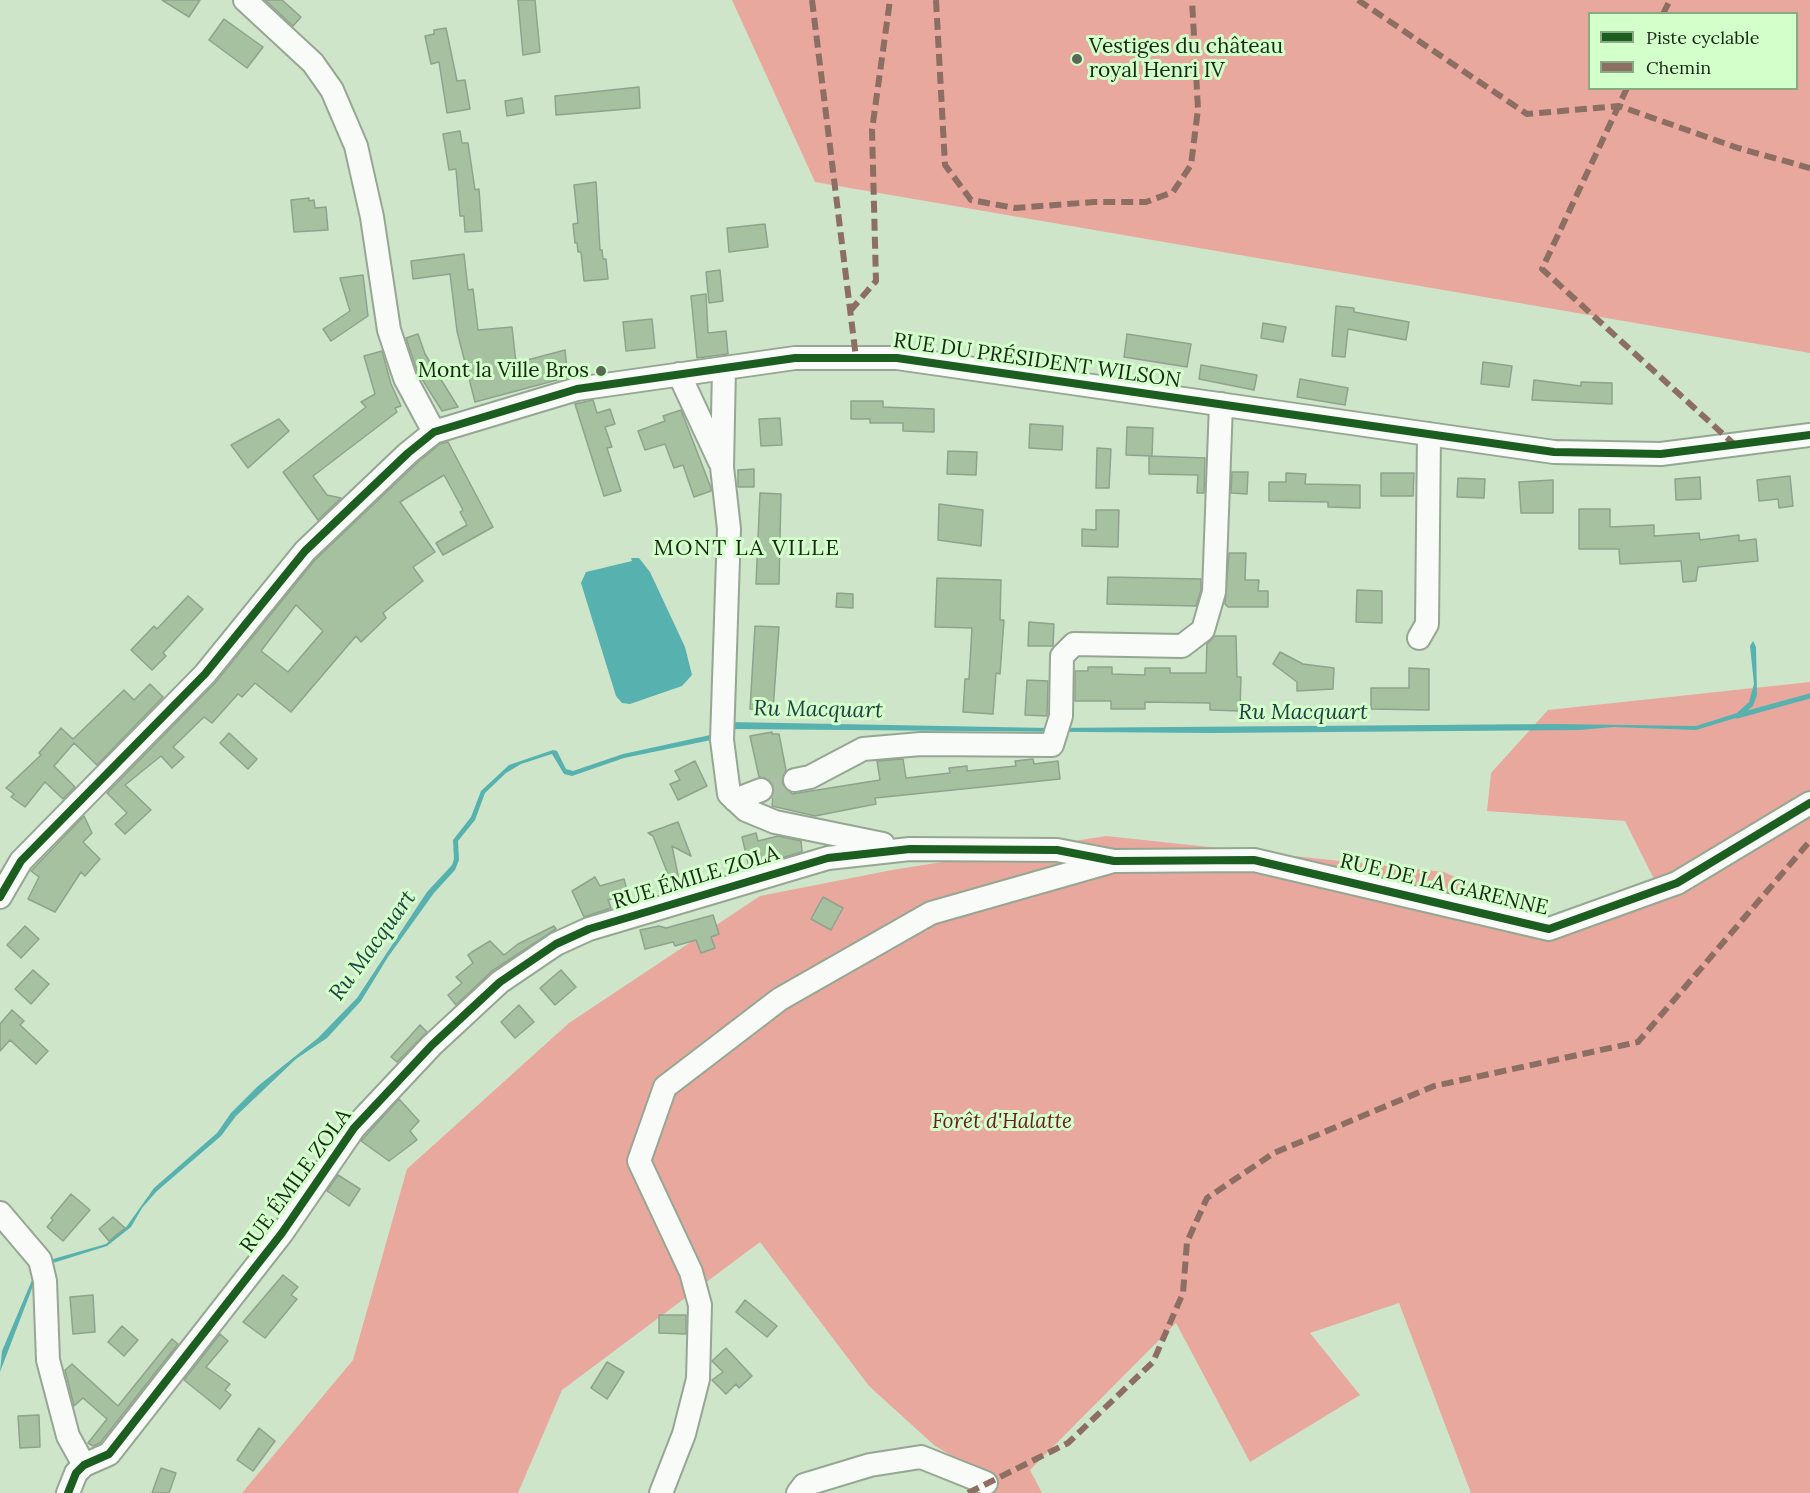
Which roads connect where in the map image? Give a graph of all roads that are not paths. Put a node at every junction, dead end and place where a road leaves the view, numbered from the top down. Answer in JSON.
{"nodes":[{"id":1,"x":245,"y":0,"type":"edge"},
{"id":2,"x":724,"y":368,"type":"junction"},
{"id":3,"x":679,"y":374,"type":"junction"},
{"id":4,"x":1221,"y":404,"type":"junction"},
{"id":5,"x":434,"y":432,"type":"junction"},
{"id":6,"x":1429,"y":434,"type":"junction"},
{"id":7,"x":1810,"y":435,"type":"edge"},
{"id":8,"x":722,"y":467,"type":"junction"},
{"id":9,"x":1419,"y":638,"type":"dead end"},
{"id":10,"x":795,"y":780,"type":"tunnel mouth"},
{"id":11,"x":761,"y":790,"type":"tunnel mouth"},
{"id":12,"x":735,"y":800,"type":"junction"},
{"id":13,"x":1810,"y":804,"type":"edge"},
{"id":14,"x":910,"y":849,"type":"junction"},
{"id":15,"x":1114,"y":861,"type":"junction"},
{"id":16,"x":0,"y":897,"type":"edge"},
{"id":17,"x":0,"y":1212,"type":"edge"},
{"id":18,"x":84,"y":1465,"type":"junction"},
{"id":19,"x":986,"y":1483,"type":"dead end"},
{"id":20,"x":68,"y":1493,"type":"edge"},
{"id":21,"x":661,"y":1493,"type":"edge"},
{"id":22,"x":798,"y":1493,"type":"edge"}],
"edges":[{"from":1,"to":5,"type":"street"},
{"from":2,"to":3,"type":"street","name":"RUE DU PRÉSIDENT WILSON"},
{"from":2,"to":4,"type":"street","name":"RUE DU PRÉSIDENT WILSON"},
{"from":2,"to":8,"type":"street"},
{"from":3,"to":5,"type":"street","name":"RUE DU PRÉSIDENT WILSON"},
{"from":3,"to":8,"type":"street"},
{"from":4,"to":6,"type":"street","name":"RUE DU PRÉSIDENT WILSON"},
{"from":4,"to":10,"type":"street"},
{"from":5,"to":16,"type":"street","name":"RUE DU PRÉSIDENT WILSON"},
{"from":6,"to":7,"type":"street","name":"RUE DU PRÉSIDENT WILSON"},
{"from":6,"to":9,"type":"street"},
{"from":8,"to":12,"type":"street"},
{"from":11,"to":12,"type":"street"},
{"from":12,"to":14,"type":"street"},
{"from":13,"to":15,"type":"street","name":"RUE DE LA GARENNE"},
{"from":14,"to":15,"type":"street"},
{"from":14,"to":18,"type":"street","name":"RUE ÉMILE ZOLA"},
{"from":15,"to":21,"type":"street"},
{"from":17,"to":18,"type":"street"},
{"from":18,"to":20,"type":"street"},
{"from":19,"to":22,"type":"street"}]}
